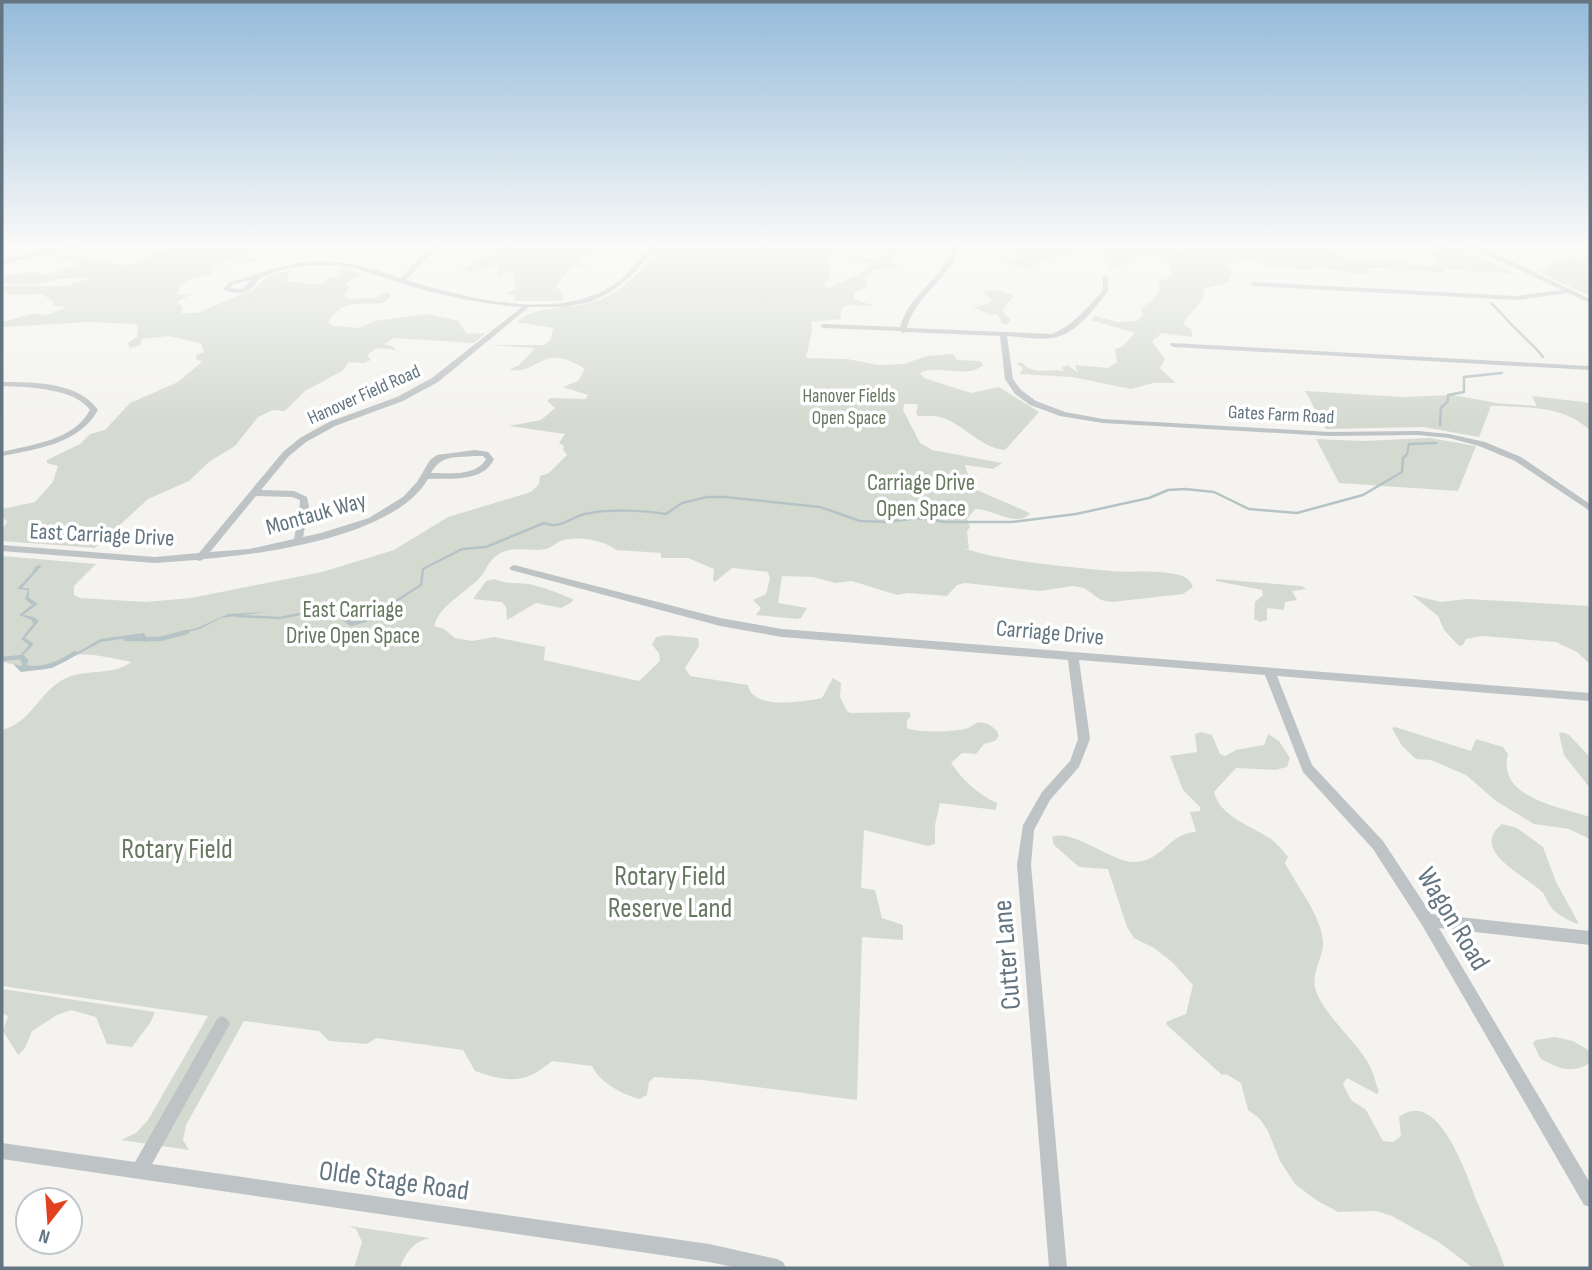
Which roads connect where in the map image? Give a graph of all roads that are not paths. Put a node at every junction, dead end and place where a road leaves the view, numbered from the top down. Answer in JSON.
{"nodes":[{"id":1,"x":522,"y":305,"type":"edge"},
{"id":2,"x":541,"y":305,"type":"edge"},
{"id":3,"x":916,"y":305,"type":"edge"},
{"id":4,"x":1093,"y":305,"type":"edge"},
{"id":5,"x":527,"y":306,"type":"junction"},
{"id":6,"x":823,"y":326,"type":"dead end"},
{"id":7,"x":903,"y":331,"type":"junction"},
{"id":8,"x":1003,"y":336,"type":"junction"},
{"id":9,"x":1174,"y":345,"type":"dead end"},
{"id":10,"x":1590,"y":368,"type":"edge"},
{"id":11,"x":2,"y":384,"type":"edge"},
{"id":12,"x":2,"y":454,"type":"edge"},
{"id":13,"x":426,"y":476,"type":"junction"},
{"id":14,"x":254,"y":493,"type":"junction"},
{"id":15,"x":1590,"y":508,"type":"edge"},
{"id":16,"x":298,"y":542,"type":"junction"},
{"id":17,"x":2,"y":548,"type":"edge"},
{"id":18,"x":200,"y":558,"type":"junction"},
{"id":19,"x":514,"y":568,"type":"dead end"},
{"id":20,"x":1073,"y":656,"type":"junction"},
{"id":21,"x":1269,"y":671,"type":"junction"},
{"id":22,"x":1590,"y":697,"type":"edge"},
{"id":23,"x":1427,"y":920,"type":"junction"},
{"id":24,"x":1590,"y":939,"type":"edge"},
{"id":25,"x":222,"y":1024,"type":"dead end"},
{"id":26,"x":2,"y":1151,"type":"edge"},
{"id":27,"x":139,"y":1171,"type":"junction"},
{"id":28,"x":1590,"y":1199,"type":"edge"},
{"id":29,"x":777,"y":1268,"type":"edge"},
{"id":30,"x":1058,"y":1268,"type":"edge"}],
"edges":[{"from":1,"to":5,"type":"street"},
{"from":2,"to":5,"type":"street"},
{"from":3,"to":7,"type":"street"},
{"from":4,"to":8,"type":"street"},
{"from":5,"to":14,"type":"street","name":"Hanover Field Road"},
{"from":6,"to":7,"type":"street"},
{"from":7,"to":8,"type":"street"},
{"from":8,"to":15,"type":"street","name":"Gates Farm Road"},
{"from":9,"to":10,"type":"street"},
{"from":11,"to":12,"type":"street"},
{"from":13,"to":13,"type":"street","name":"Montauk Way"},
{"from":13,"to":16,"type":"street","name":"Montauk Way"},
{"from":14,"to":16,"type":"street"},
{"from":14,"to":18,"type":"street","name":"Hanover Field Road"},
{"from":16,"to":18,"type":"street","name":"Montauk Way"},
{"from":17,"to":18,"type":"street","name":"East Carriage Drive"},
{"from":19,"to":20,"type":"street","name":"Carriage Drive"},
{"from":20,"to":21,"type":"street","name":"Carriage Drive"},
{"from":20,"to":30,"type":"street","name":"Cutter Lane"},
{"from":21,"to":22,"type":"street","name":"Carriage Drive"},
{"from":21,"to":23,"type":"street","name":"Wagon Road"},
{"from":23,"to":24,"type":"street"},
{"from":23,"to":28,"type":"street","name":"Wagon Road"},
{"from":25,"to":27,"type":"street"},
{"from":26,"to":27,"type":"street","name":"Olde Stage Road"},
{"from":27,"to":29,"type":"street","name":"Olde Stage Road"}]}
